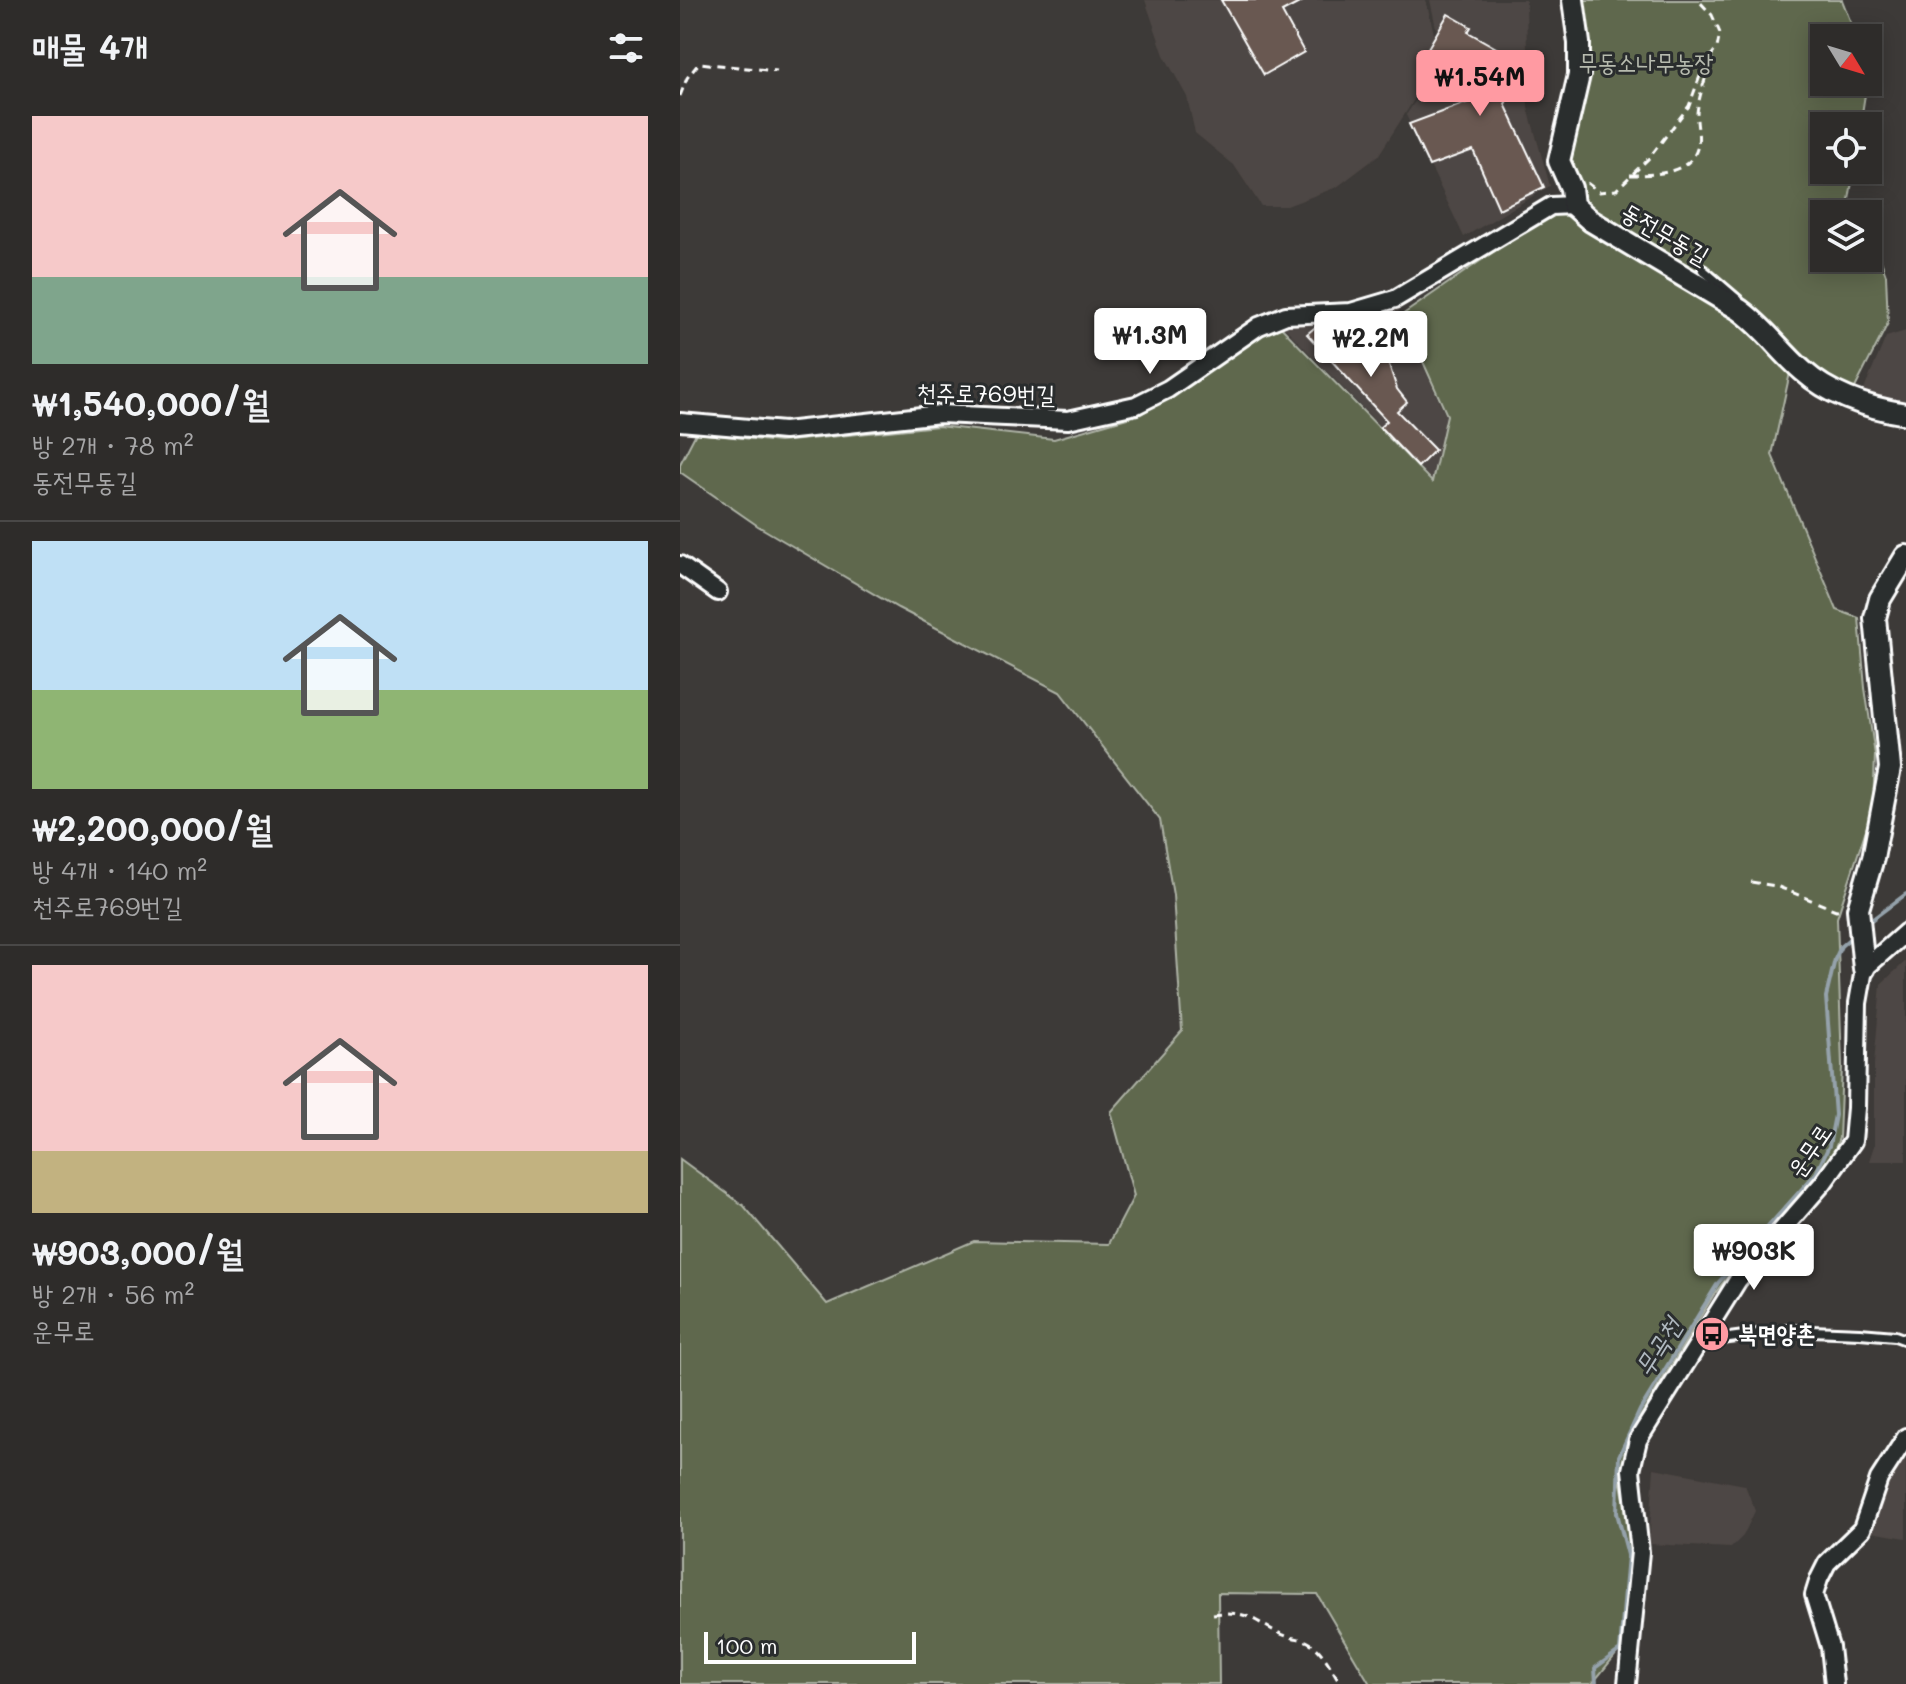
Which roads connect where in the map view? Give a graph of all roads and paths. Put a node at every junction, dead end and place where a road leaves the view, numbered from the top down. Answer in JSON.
{"nodes":[{"id":1,"x":1573,"y":0,"type":"edge"},
{"id":2,"x":1698,"y":0,"type":"edge"},
{"id":3,"x":1713,"y":53,"type":"junction"},
{"id":4,"x":777,"y":71,"type":"dead end"},
{"id":5,"x":680,"y":96,"type":"edge"},
{"id":6,"x":1630,"y":175,"type":"junction"},
{"id":7,"x":1584,"y":176,"type":"dead end"},
{"id":8,"x":1573,"y":205,"type":"junction"},
{"id":9,"x":1703,"y":270,"type":"dead end"},
{"id":10,"x":1760,"y":325,"type":"junction"},
{"id":11,"x":1906,"y":414,"type":"edge"},
{"id":12,"x":680,"y":422,"type":"edge"},
{"id":13,"x":1906,"y":556,"type":"edge"},
{"id":14,"x":680,"y":565,"type":"edge"},
{"id":15,"x":718,"y":592,"type":"dead end"},
{"id":16,"x":1751,"y":882,"type":"dead end"},
{"id":17,"x":1858,"y":909,"type":"junction"},
{"id":18,"x":1906,"y":932,"type":"edge"},
{"id":19,"x":1864,"y":969,"type":"junction"},
{"id":20,"x":1906,"y":1340,"type":"edge"},
{"id":21,"x":1699,"y":1342,"type":"junction"},
{"id":22,"x":1906,"y":1437,"type":"edge"},
{"id":23,"x":1213,"y":1614,"type":"dead end"},
{"id":24,"x":1629,"y":1666,"type":"junction"},
{"id":25,"x":1341,"y":1684,"type":"edge"},
{"id":26,"x":1614,"y":1684,"type":"edge"},
{"id":27,"x":1627,"y":1684,"type":"edge"},
{"id":28,"x":1834,"y":1684,"type":"edge"}],
"edges":[{"from":1,"to":8,"type":"street"},
{"from":2,"to":3,"type":"path"},
{"from":3,"to":6,"type":"path"},
{"from":3,"to":6,"type":"path"},
{"from":4,"to":5,"type":"path"},
{"from":6,"to":7,"type":"path"},
{"from":8,"to":10,"type":"street","name":"동전무동길"},
{"from":8,"to":12,"type":"street","name":"천주로769번길"},
{"from":9,"to":10,"type":"lane"},
{"from":10,"to":11,"type":"street","name":"동전무동길"},
{"from":13,"to":17,"type":"street","name":"운무로"},
{"from":14,"to":15,"type":"street"},
{"from":16,"to":17,"type":"path"},
{"from":17,"to":19,"type":"street","name":"운무로"},
{"from":18,"to":19,"type":"street"},
{"from":19,"to":21,"type":"street","name":"운무로"},
{"from":20,"to":21,"type":"lane"},
{"from":21,"to":24,"type":"street","name":"운무로"},
{"from":22,"to":28,"type":"street"},
{"from":23,"to":25,"type":"path"},
{"from":24,"to":26,"type":"street"},
{"from":24,"to":27,"type":"street","name":"운무로"}]}
